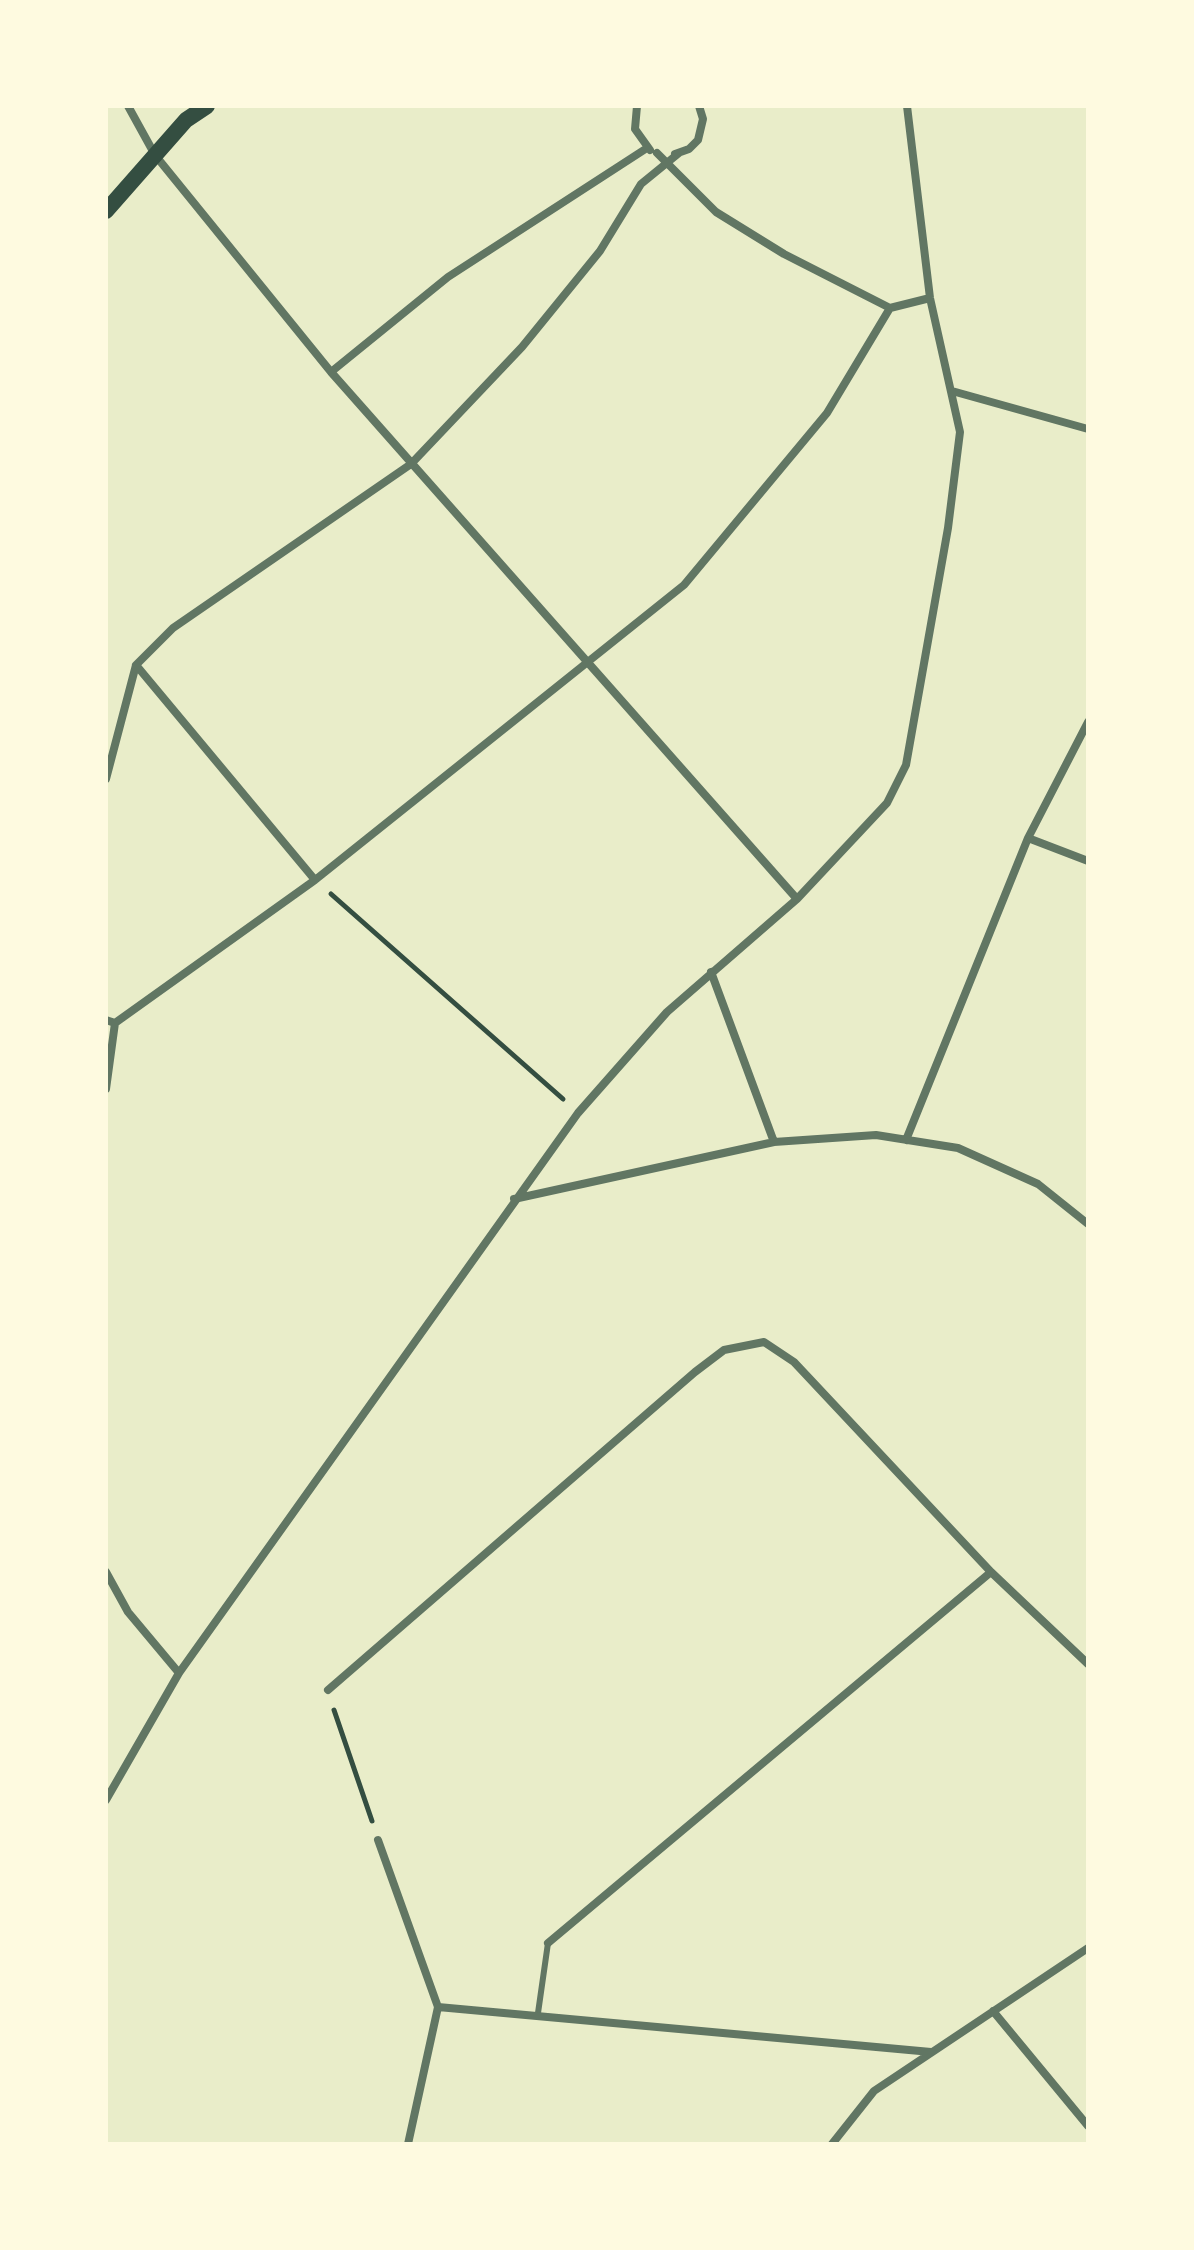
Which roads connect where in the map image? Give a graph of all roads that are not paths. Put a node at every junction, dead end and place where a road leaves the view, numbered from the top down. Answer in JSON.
{"nodes":[{"id":1,"x":128,"y":106,"type":"edge"},
{"id":2,"x":207,"y":106,"type":"edge"},
{"id":3,"x":627,"y":106,"type":"edge"},
{"id":4,"x":637,"y":106,"type":"edge"},
{"id":5,"x":699,"y":106,"type":"edge"},
{"id":6,"x":907,"y":106,"type":"edge"},
{"id":7,"x":635,"y":129,"type":"junction"},
{"id":8,"x":647,"y":148,"type":"junction"},
{"id":9,"x":657,"y":153,"type":"junction"},
{"id":10,"x":679,"y":153,"type":"junction"},
{"id":11,"x":155,"y":155,"type":"junction"},
{"id":12,"x":669,"y":162,"type":"junction"},
{"id":13,"x":106,"y":211,"type":"edge"},
{"id":14,"x":930,"y":298,"type":"junction"},
{"id":15,"x":890,"y":308,"type":"junction"},
{"id":16,"x":331,"y":372,"type":"junction"},
{"id":17,"x":952,"y":391,"type":"junction"},
{"id":18,"x":1088,"y":429,"type":"edge"},
{"id":19,"x":411,"y":464,"type":"junction"},
{"id":20,"x":586,"y":663,"type":"junction"},
{"id":21,"x":136,"y":665,"type":"junction"},
{"id":22,"x":1088,"y":722,"type":"edge"},
{"id":23,"x":106,"y":779,"type":"edge"},
{"id":24,"x":1028,"y":838,"type":"junction"},
{"id":25,"x":1088,"y":861,"type":"edge"},
{"id":26,"x":315,"y":880,"type":"junction"},
{"id":27,"x":797,"y":899,"type":"junction"},
{"id":28,"x":711,"y":972,"type":"junction"},
{"id":29,"x":110,"y":1021,"type":"edge"},
{"id":30,"x":106,"y":1089,"type":"edge"},
{"id":31,"x":906,"y":1140,"type":"junction"},
{"id":32,"x":774,"y":1142,"type":"junction"},
{"id":33,"x":513,"y":1199,"type":"junction"},
{"id":34,"x":1088,"y":1224,"type":"edge"},
{"id":35,"x":106,"y":1572,"type":"edge"},
{"id":36,"x":991,"y":1572,"type":"junction"},
{"id":37,"x":1088,"y":1664,"type":"edge"},
{"id":38,"x":179,"y":1673,"type":"junction"},
{"id":39,"x":328,"y":1690,"type":"road end"},
{"id":40,"x":106,"y":1800,"type":"edge"},
{"id":41,"x":378,"y":1840,"type":"road end"},
{"id":42,"x":548,"y":1943,"type":"joint"},
{"id":43,"x":1088,"y":1948,"type":"edge"},
{"id":44,"x":438,"y":2007,"type":"junction"},
{"id":45,"x":993,"y":2011,"type":"junction"},
{"id":46,"x":538,"y":2013,"type":"junction"},
{"id":47,"x":931,"y":2052,"type":"junction"},
{"id":48,"x":1088,"y":2126,"type":"edge"},
{"id":49,"x":408,"y":2144,"type":"edge"},
{"id":50,"x":832,"y":2144,"type":"edge"}],
"edges":[{"from":1,"to":11,"type":"street"},
{"from":2,"to":11,"type":"main road"},
{"from":3,"to":7,"type":"street"},
{"from":4,"to":7,"type":"street"},
{"from":5,"to":10,"type":"street"},
{"from":6,"to":14,"type":"street"},
{"from":7,"to":8,"type":"street"},
{"from":8,"to":9,"type":"street"},
{"from":8,"to":16,"type":"street"},
{"from":9,"to":10,"type":"street"},
{"from":9,"to":12,"type":"street"},
{"from":10,"to":12,"type":"street"},
{"from":11,"to":13,"type":"main road"},
{"from":11,"to":16,"type":"street"},
{"from":12,"to":15,"type":"street"},
{"from":12,"to":19,"type":"street"},
{"from":14,"to":15,"type":"street"},
{"from":14,"to":17,"type":"street"},
{"from":15,"to":20,"type":"street"},
{"from":16,"to":19,"type":"street"},
{"from":17,"to":18,"type":"street"},
{"from":17,"to":27,"type":"street"},
{"from":19,"to":20,"type":"street"},
{"from":19,"to":21,"type":"street"},
{"from":20,"to":26,"type":"street"},
{"from":20,"to":27,"type":"street"},
{"from":21,"to":23,"type":"street"},
{"from":21,"to":26,"type":"street"},
{"from":22,"to":24,"type":"street"},
{"from":24,"to":25,"type":"street"},
{"from":24,"to":31,"type":"street"},
{"from":26,"to":29,"type":"street"},
{"from":27,"to":28,"type":"street"},
{"from":28,"to":32,"type":"street"},
{"from":28,"to":33,"type":"street"},
{"from":29,"to":30,"type":"street"},
{"from":31,"to":32,"type":"street"},
{"from":31,"to":34,"type":"street"},
{"from":32,"to":33,"type":"street"},
{"from":33,"to":38,"type":"street"},
{"from":35,"to":38,"type":"street"},
{"from":36,"to":37,"type":"street"},
{"from":36,"to":39,"type":"street"},
{"from":36,"to":42,"type":"street"},
{"from":38,"to":40,"type":"street"},
{"from":41,"to":44,"type":"street"},
{"from":42,"to":46,"type":"lane"},
{"from":43,"to":45,"type":"street"},
{"from":44,"to":46,"type":"street"},
{"from":44,"to":49,"type":"street"},
{"from":45,"to":47,"type":"street"},
{"from":45,"to":48,"type":"street"},
{"from":46,"to":47,"type":"street"},
{"from":47,"to":50,"type":"street"}]}
